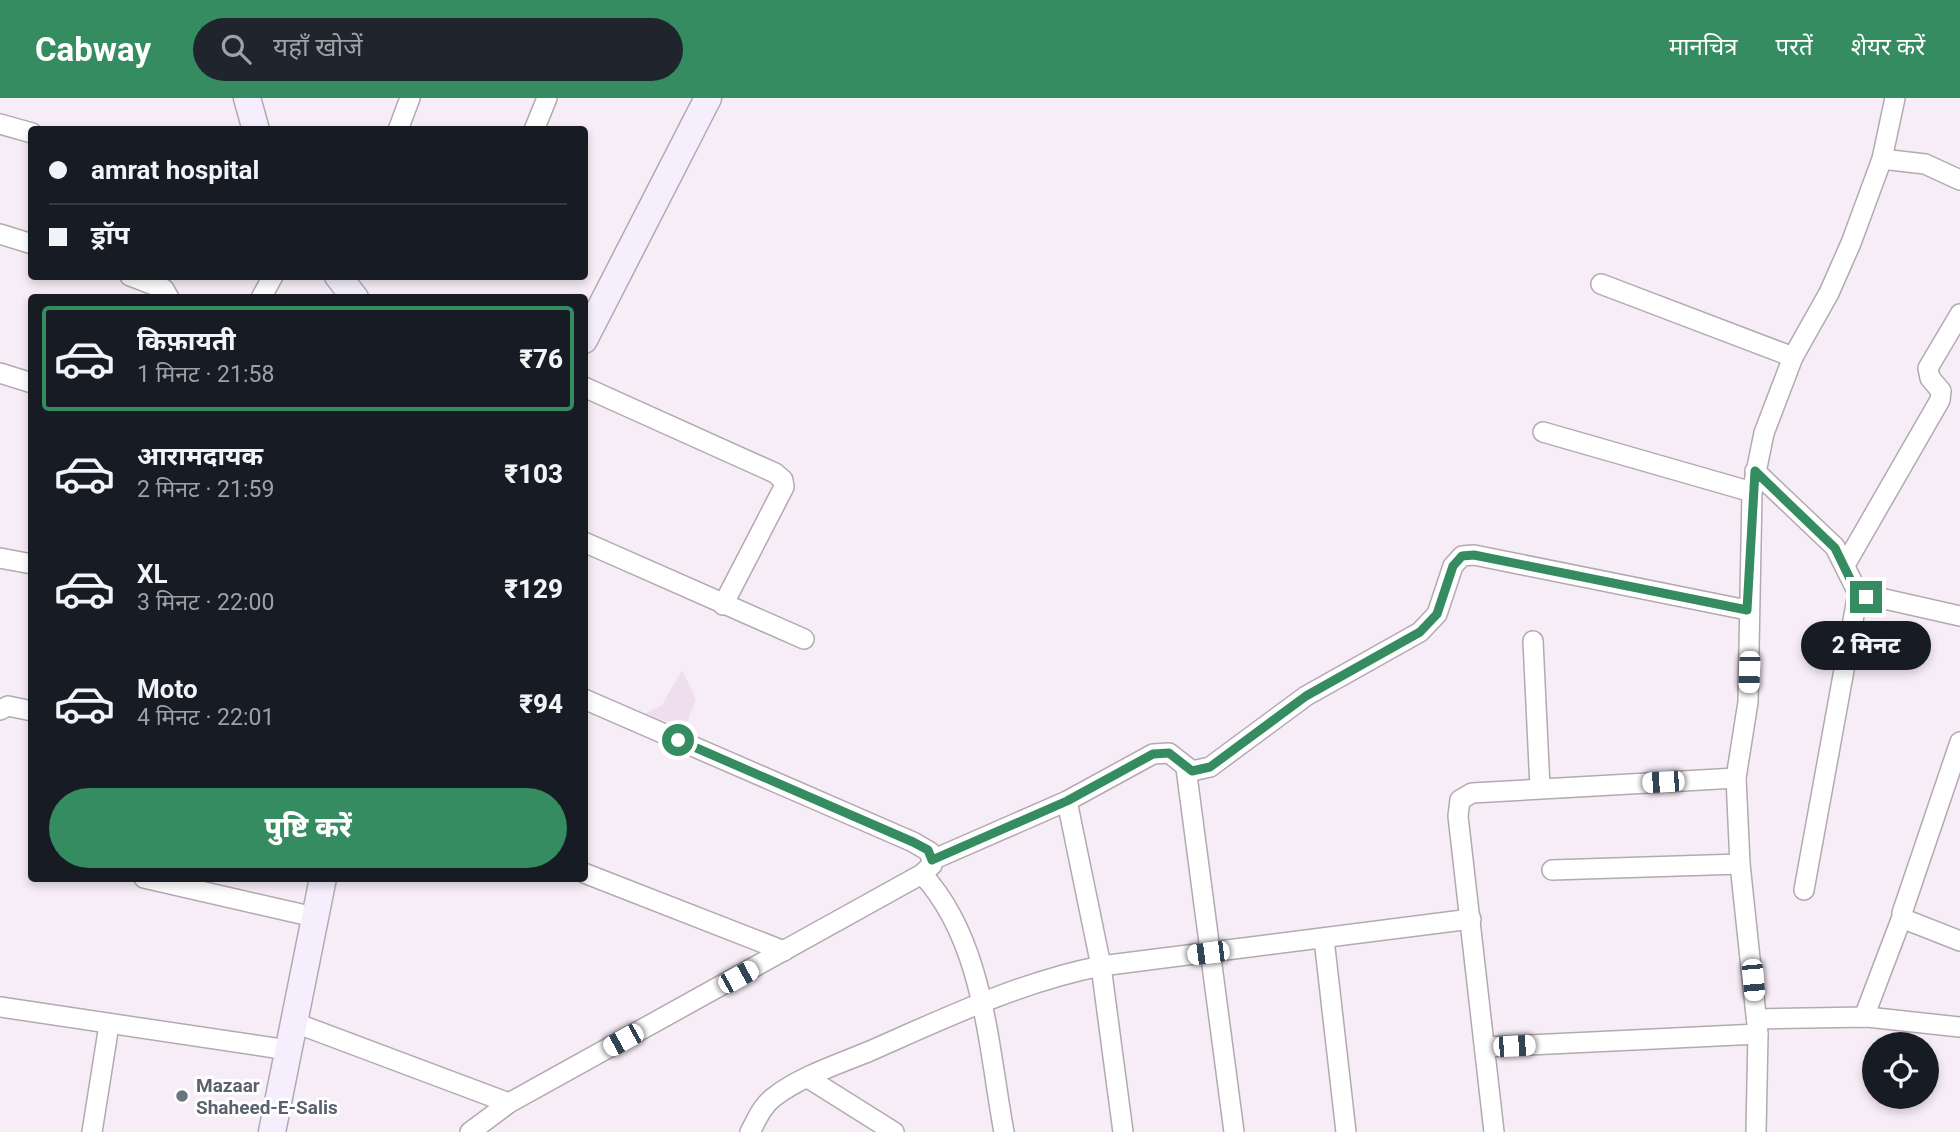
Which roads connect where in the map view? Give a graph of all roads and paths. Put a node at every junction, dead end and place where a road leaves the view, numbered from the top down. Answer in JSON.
{"nodes":[{"id":1,"x":247,"y":98,"type":"edge"},
{"id":2,"x":411,"y":98,"type":"edge"},
{"id":3,"x":547,"y":98,"type":"edge"},
{"id":4,"x":708,"y":98,"type":"edge"},
{"id":5,"x":1895,"y":98,"type":"edge"},
{"id":6,"x":0,"y":124,"type":"edge"},
{"id":7,"x":255,"y":126,"type":"edge"},
{"id":8,"x":400,"y":126,"type":"edge"},
{"id":9,"x":536,"y":126,"type":"edge"},
{"id":10,"x":28,"y":132,"type":"edge"},
{"id":11,"x":1882,"y":159,"type":"junction"},
{"id":12,"x":1960,"y":180,"type":"edge"},
{"id":13,"x":0,"y":234,"type":"edge"},
{"id":14,"x":28,"y":243,"type":"edge"},
{"id":15,"x":140,"y":280,"type":"edge"},
{"id":16,"x":341,"y":280,"type":"edge"},
{"id":17,"x":1601,"y":284,"type":"dead end"},
{"id":18,"x":167,"y":294,"type":"edge"},
{"id":19,"x":352,"y":294,"type":"edge"},
{"id":20,"x":1960,"y":314,"type":"edge"},
{"id":21,"x":588,"y":332,"type":"edge"},
{"id":22,"x":1793,"y":357,"type":"junction"},
{"id":23,"x":0,"y":373,"type":"edge"},
{"id":24,"x":28,"y":382,"type":"edge"},
{"id":25,"x":588,"y":389,"type":"edge"},
{"id":26,"x":1543,"y":432,"type":"dead end"},
{"id":27,"x":1755,"y":471,"type":"junction"},
{"id":28,"x":1752,"y":492,"type":"junction"},
{"id":29,"x":588,"y":544,"type":"edge"},
{"id":30,"x":0,"y":558,"type":"edge"},
{"id":31,"x":28,"y":563,"type":"edge"},
{"id":32,"x":1845,"y":565,"type":"junction"},
{"id":33,"x":1858,"y":593,"type":"junction"},
{"id":34,"x":723,"y":605,"type":"junction"},
{"id":35,"x":1747,"y":610,"type":"junction"},
{"id":36,"x":1960,"y":616,"type":"edge"},
{"id":37,"x":804,"y":639,"type":"dead end"},
{"id":38,"x":1533,"y":640,"type":"dead end"},
{"id":39,"x":588,"y":701,"type":"edge"},
{"id":40,"x":0,"y":710,"type":"edge"},
{"id":41,"x":28,"y":710,"type":"edge"},
{"id":42,"x":1960,"y":743,"type":"edge"},
{"id":43,"x":1186,"y":768,"type":"junction"},
{"id":44,"x":1736,"y":778,"type":"junction"},
{"id":45,"x":1540,"y":788,"type":"junction"},
{"id":46,"x":1067,"y":801,"type":"junction"},
{"id":47,"x":1740,"y":864,"type":"junction"},
{"id":48,"x":927,"y":867,"type":"junction"},
{"id":49,"x":1552,"y":870,"type":"dead end"},
{"id":50,"x":588,"y":875,"type":"edge"},
{"id":51,"x":162,"y":882,"type":"edge"},
{"id":52,"x":322,"y":882,"type":"edge"},
{"id":53,"x":1804,"y":890,"type":"dead end"},
{"id":54,"x":314,"y":916,"type":"junction"},
{"id":55,"x":1902,"y":917,"type":"junction"},
{"id":56,"x":1471,"y":919,"type":"junction"},
{"id":57,"x":1324,"y":939,"type":"junction"},
{"id":58,"x":1960,"y":942,"type":"edge"},
{"id":59,"x":784,"y":951,"type":"junction"},
{"id":60,"x":1208,"y":953,"type":"junction"},
{"id":61,"x":1101,"y":967,"type":"junction"},
{"id":62,"x":980,"y":1003,"type":"junction"},
{"id":63,"x":0,"y":1007,"type":"edge"},
{"id":64,"x":1864,"y":1017,"type":"junction"},
{"id":65,"x":293,"y":1022,"type":"junction"},
{"id":66,"x":109,"y":1025,"type":"junction"},
{"id":67,"x":1757,"y":1027,"type":"junction"},
{"id":68,"x":1960,"y":1027,"type":"edge"},
{"id":69,"x":1486,"y":1047,"type":"junction"},
{"id":70,"x":288,"y":1050,"type":"junction"},
{"id":71,"x":808,"y":1078,"type":"junction"},
{"id":72,"x":509,"y":1103,"type":"junction"},
{"id":73,"x":92,"y":1132,"type":"edge"},
{"id":74,"x":272,"y":1132,"type":"edge"},
{"id":75,"x":470,"y":1132,"type":"edge"},
{"id":76,"x":750,"y":1132,"type":"edge"},
{"id":77,"x":894,"y":1132,"type":"edge"},
{"id":78,"x":1004,"y":1132,"type":"edge"},
{"id":79,"x":1123,"y":1132,"type":"edge"},
{"id":80,"x":1234,"y":1132,"type":"edge"},
{"id":81,"x":1346,"y":1132,"type":"edge"},
{"id":82,"x":1494,"y":1132,"type":"edge"},
{"id":83,"x":1756,"y":1132,"type":"edge"}],
"edges":[{"from":1,"to":7,"type":"street"},
{"from":2,"to":8,"type":"street"},
{"from":3,"to":9,"type":"street"},
{"from":4,"to":21,"type":"street"},
{"from":5,"to":11,"type":"street"},
{"from":6,"to":10,"type":"street"},
{"from":11,"to":12,"type":"street"},
{"from":11,"to":22,"type":"street"},
{"from":13,"to":14,"type":"street"},
{"from":15,"to":18,"type":"street"},
{"from":16,"to":19,"type":"street"},
{"from":17,"to":22,"type":"street"},
{"from":20,"to":32,"type":"street"},
{"from":22,"to":27,"type":"street"},
{"from":23,"to":24,"type":"street"},
{"from":25,"to":34,"type":"street"},
{"from":26,"to":28,"type":"street"},
{"from":27,"to":28,"type":"street"},
{"from":27,"to":32,"type":"street"},
{"from":28,"to":35,"type":"street"},
{"from":29,"to":34,"type":"street"},
{"from":30,"to":31,"type":"street"},
{"from":32,"to":33,"type":"street"},
{"from":33,"to":36,"type":"street"},
{"from":33,"to":53,"type":"street"},
{"from":34,"to":37,"type":"street"},
{"from":35,"to":43,"type":"street"},
{"from":35,"to":44,"type":"street"},
{"from":38,"to":45,"type":"street"},
{"from":39,"to":48,"type":"street"},
{"from":40,"to":41,"type":"street"},
{"from":42,"to":55,"type":"street"},
{"from":43,"to":46,"type":"street"},
{"from":43,"to":60,"type":"street"},
{"from":44,"to":45,"type":"street"},
{"from":44,"to":47,"type":"street"},
{"from":45,"to":56,"type":"street"},
{"from":46,"to":48,"type":"street"},
{"from":46,"to":61,"type":"street"},
{"from":47,"to":49,"type":"street"},
{"from":47,"to":67,"type":"street"},
{"from":48,"to":59,"type":"street"},
{"from":48,"to":62,"type":"street"},
{"from":50,"to":59,"type":"street"},
{"from":51,"to":54,"type":"street"},
{"from":52,"to":54,"type":"street"},
{"from":54,"to":65,"type":"street"},
{"from":55,"to":58,"type":"street"},
{"from":55,"to":64,"type":"street"},
{"from":56,"to":57,"type":"street"},
{"from":56,"to":69,"type":"street"},
{"from":57,"to":60,"type":"street"},
{"from":57,"to":81,"type":"street"},
{"from":59,"to":72,"type":"street"},
{"from":60,"to":61,"type":"street"},
{"from":60,"to":80,"type":"street"},
{"from":61,"to":62,"type":"street"},
{"from":61,"to":79,"type":"street"},
{"from":62,"to":71,"type":"street"},
{"from":62,"to":78,"type":"street"},
{"from":63,"to":66,"type":"street"},
{"from":64,"to":67,"type":"street"},
{"from":64,"to":68,"type":"street"},
{"from":65,"to":70,"type":"street"},
{"from":65,"to":72,"type":"street"},
{"from":66,"to":70,"type":"street"},
{"from":66,"to":73,"type":"street"},
{"from":67,"to":69,"type":"street"},
{"from":67,"to":83,"type":"street"},
{"from":69,"to":82,"type":"street"},
{"from":70,"to":74,"type":"street"},
{"from":71,"to":76,"type":"street"},
{"from":71,"to":77,"type":"street"},
{"from":72,"to":75,"type":"street"}]}
